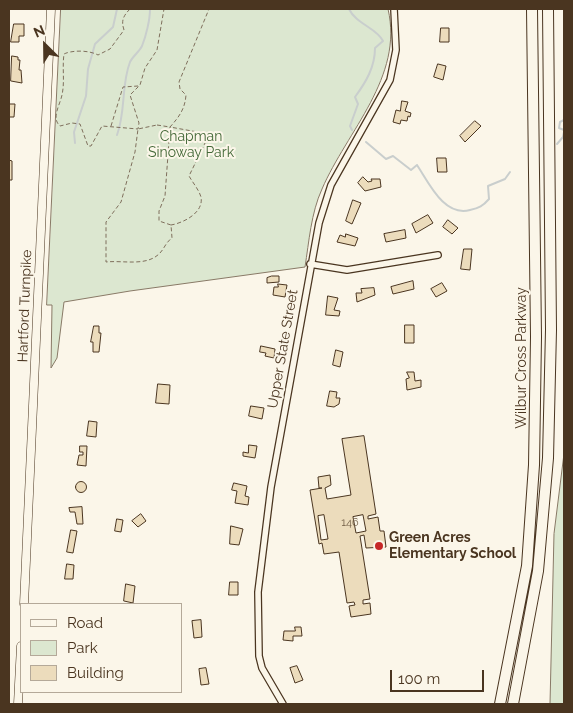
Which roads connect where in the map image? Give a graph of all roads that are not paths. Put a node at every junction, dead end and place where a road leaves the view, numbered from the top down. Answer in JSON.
{"nodes":[{"id":1,"x":51,"y":9,"type":"edge"},
{"id":2,"x":394,"y":9,"type":"edge"},
{"id":3,"x":532,"y":9,"type":"edge"},
{"id":4,"x":548,"y":9,"type":"edge"},
{"id":5,"x":438,"y":255,"type":"dead end"},
{"id":6,"x":310,"y":264,"type":"junction"},
{"id":7,"x":24,"y":603,"type":"edge"},
{"id":8,"x":20,"y":665,"type":"edge"},
{"id":9,"x":18,"y":704,"type":"edge"},
{"id":10,"x":283,"y":704,"type":"edge"},
{"id":11,"x":500,"y":704,"type":"edge"},
{"id":12,"x":513,"y":704,"type":"edge"}],
"edges":[{"from":1,"to":7,"type":"main road","name":"Hartford Turnpike"},
{"from":2,"to":6,"type":"street","name":"Upper State Street"},
{"from":3,"to":11,"type":"highway","name":"Wilbur Cross Parkway"},
{"from":4,"to":12,"type":"highway","name":"Wilbur Cross Parkway"},
{"from":5,"to":6,"type":"street"},
{"from":6,"to":10,"type":"street","name":"Upper State Street"},
{"from":8,"to":9,"type":"main road"}]}
